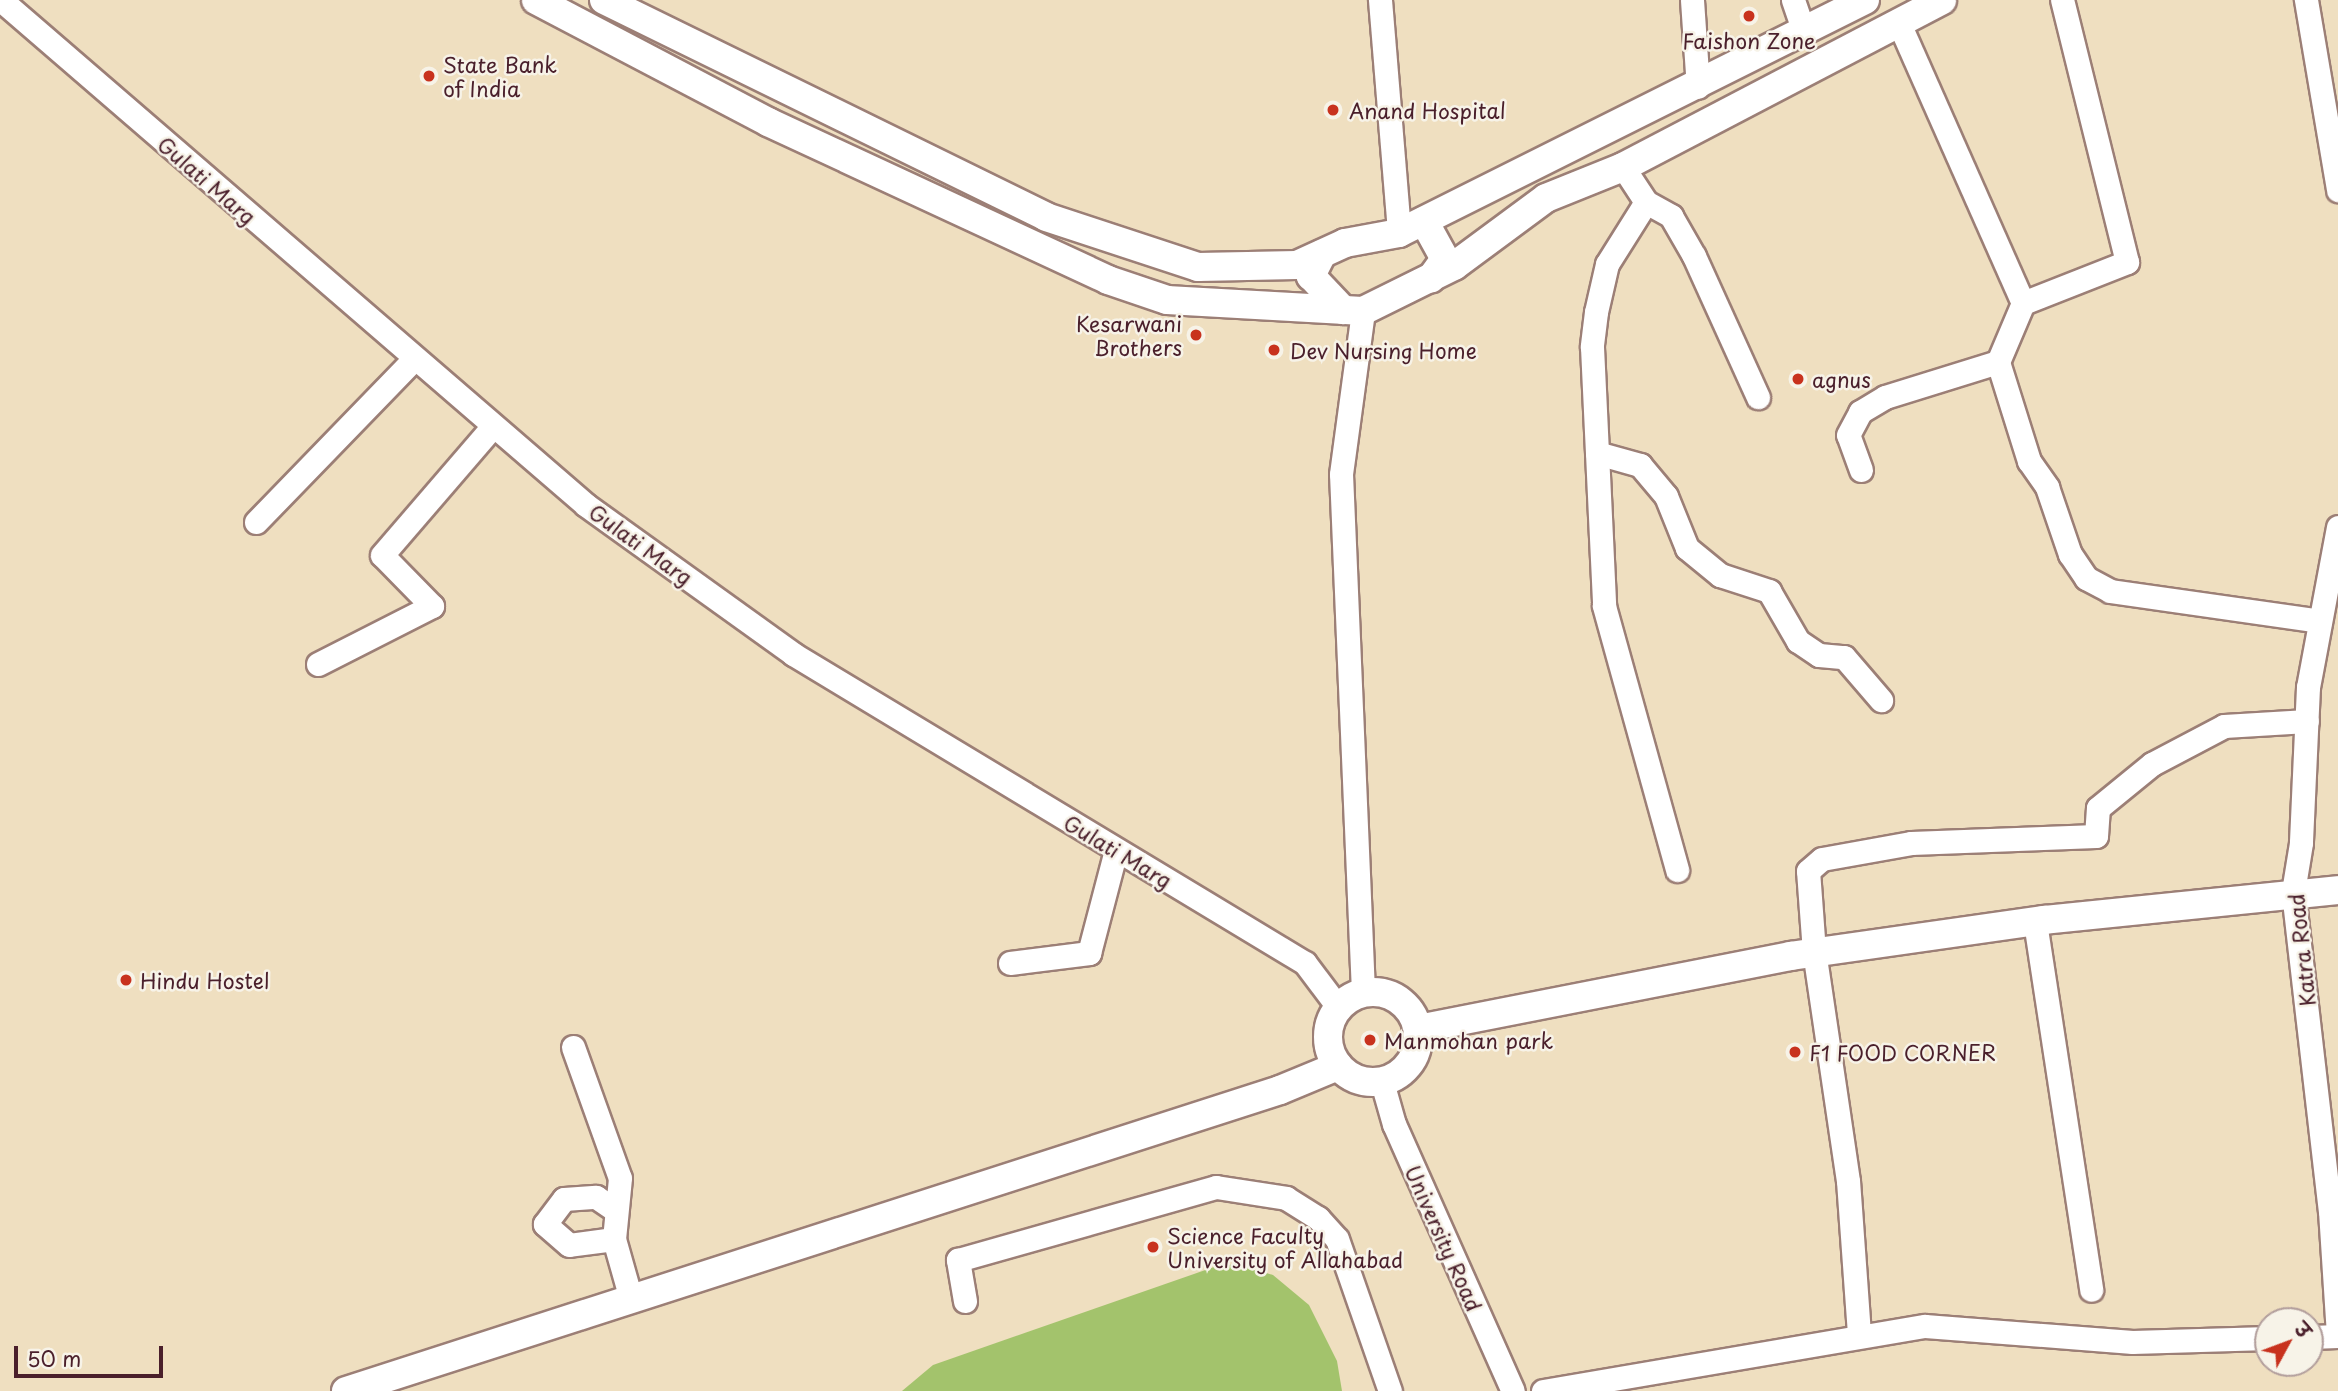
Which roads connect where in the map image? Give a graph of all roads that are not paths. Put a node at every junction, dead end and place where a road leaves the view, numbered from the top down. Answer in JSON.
{"nodes":[{"id":1,"x":1,"y":0,"type":"edge"},
{"id":2,"x":536,"y":0,"type":"edge"},
{"id":3,"x":604,"y":0,"type":"edge"},
{"id":4,"x":1380,"y":0,"type":"edge"},
{"id":5,"x":1692,"y":0,"type":"edge"},
{"id":6,"x":1793,"y":0,"type":"edge"},
{"id":7,"x":1865,"y":0,"type":"edge"},
{"id":8,"x":1942,"y":0,"type":"edge"},
{"id":9,"x":2062,"y":0,"type":"edge"},
{"id":10,"x":2306,"y":0,"type":"edge"},
{"id":11,"x":1898,"y":21,"type":"junction"},
{"id":12,"x":1804,"y":32,"type":"junction"},
{"id":13,"x":1698,"y":87,"type":"junction"},
{"id":14,"x":1623,"y":167,"type":"junction"},
{"id":15,"x":2338,"y":190,"type":"edge"},
{"id":16,"x":1646,"y":202,"type":"junction"},
{"id":17,"x":1411,"y":227,"type":"junction"},
{"id":18,"x":1322,"y":254,"type":"junction"},
{"id":19,"x":1432,"y":278,"type":"junction"},
{"id":20,"x":2022,"y":303,"type":"junction"},
{"id":21,"x":1353,"y":311,"type":"junction"},
{"id":22,"x":415,"y":358,"type":"junction"},
{"id":23,"x":1998,"y":362,"type":"junction"},
{"id":24,"x":1758,"y":397,"type":"dead end"},
{"id":25,"x":493,"y":426,"type":"junction"},
{"id":26,"x":1597,"y":453,"type":"junction"},
{"id":27,"x":1861,"y":470,"type":"dead end"},
{"id":28,"x":256,"y":522,"type":"dead end"},
{"id":29,"x":2337,"y":539,"type":"edge"},
{"id":30,"x":2320,"y":621,"type":"junction"},
{"id":31,"x":318,"y":664,"type":"dead end"},
{"id":32,"x":1881,"y":700,"type":"dead end"},
{"id":33,"x":2306,"y":721,"type":"junction"},
{"id":34,"x":1116,"y":850,"type":"junction"},
{"id":35,"x":1677,"y":870,"type":"dead end"},
{"id":36,"x":2338,"y":890,"type":"edge"},
{"id":37,"x":2293,"y":892,"type":"junction"},
{"id":38,"x":2035,"y":922,"type":"junction"},
{"id":39,"x":1814,"y":952,"type":"junction"},
{"id":40,"x":1046,"y":959,"type":"junction"},
{"id":41,"x":1010,"y":963,"type":"dead end"},
{"id":42,"x":1076,"y":975,"type":"dead end"},
{"id":43,"x":1363,"y":992,"type":"junction"},
{"id":44,"x":1338,"y":1007,"type":"junction"},
{"id":45,"x":1418,"y":1029,"type":"junction"},
{"id":46,"x":573,"y":1047,"type":"dead end"},
{"id":47,"x":1338,"y":1066,"type":"junction"},
{"id":48,"x":1382,"y":1082,"type":"junction"},
{"id":49,"x":615,"y":1210,"type":"junction"},
{"id":50,"x":614,"y":1239,"type":"junction"},
{"id":51,"x":2091,"y":1290,"type":"dead end"},
{"id":52,"x":631,"y":1299,"type":"junction"},
{"id":53,"x":965,"y":1301,"type":"dead end"},
{"id":54,"x":1859,"y":1335,"type":"junction"},
{"id":55,"x":2338,"y":1335,"type":"edge"},
{"id":56,"x":2254,"y":1338,"type":"edge"},
{"id":57,"x":346,"y":1391,"type":"edge"},
{"id":58,"x":1390,"y":1391,"type":"edge"},
{"id":59,"x":1513,"y":1391,"type":"edge"},
{"id":60,"x":1543,"y":1391,"type":"edge"}],
"edges":[{"from":1,"to":22,"type":"street","name":"Gulati Marg"},
{"from":2,"to":21,"type":"main road"},
{"from":3,"to":18,"type":"main road"},
{"from":4,"to":17,"type":"street"},
{"from":5,"to":13,"type":"street"},
{"from":6,"to":12,"type":"street"},
{"from":7,"to":12,"type":"main road"},
{"from":8,"to":11,"type":"main road"},
{"from":9,"to":20,"type":"street"},
{"from":10,"to":15,"type":"street"},
{"from":11,"to":14,"type":"main road"},
{"from":11,"to":20,"type":"street"},
{"from":12,"to":13,"type":"main road"},
{"from":13,"to":17,"type":"main road"},
{"from":14,"to":16,"type":"street"},
{"from":14,"to":19,"type":"main road"},
{"from":16,"to":24,"type":"street"},
{"from":16,"to":26,"type":"street"},
{"from":17,"to":18,"type":"main road"},
{"from":17,"to":19,"type":"main road"},
{"from":18,"to":21,"type":"main road"},
{"from":19,"to":21,"type":"main road"},
{"from":20,"to":23,"type":"street"},
{"from":21,"to":43,"type":"street"},
{"from":22,"to":25,"type":"street","name":"Gulati Marg"},
{"from":22,"to":28,"type":"street"},
{"from":23,"to":27,"type":"street"},
{"from":23,"to":30,"type":"street"},
{"from":25,"to":31,"type":"street"},
{"from":25,"to":34,"type":"street","name":"Gulati Marg"},
{"from":26,"to":32,"type":"street"},
{"from":26,"to":35,"type":"street"},
{"from":29,"to":30,"type":"street","name":"Katra Road"},
{"from":30,"to":33,"type":"street","name":"Katra Road"},
{"from":33,"to":37,"type":"street","name":"Katra Road"},
{"from":33,"to":39,"type":"street"},
{"from":34,"to":40,"type":"street"},
{"from":34,"to":44,"type":"street","name":"Gulati Marg"},
{"from":36,"to":37,"type":"main road"},
{"from":37,"to":38,"type":"main road"},
{"from":37,"to":55,"type":"street","name":"Katra Road"},
{"from":38,"to":39,"type":"main road"},
{"from":38,"to":51,"type":"street"},
{"from":39,"to":45,"type":"main road"},
{"from":39,"to":54,"type":"street"},
{"from":40,"to":41,"type":"street"},
{"from":40,"to":42,"type":"street"},
{"from":43,"to":44,"type":"main road"},
{"from":43,"to":45,"type":"main road"},
{"from":44,"to":47,"type":"main road"},
{"from":45,"to":48,"type":"main road"},
{"from":46,"to":49,"type":"street"},
{"from":47,"to":48,"type":"main road"},
{"from":47,"to":52,"type":"main road"},
{"from":48,"to":59,"type":"street","name":"University Road"},
{"from":49,"to":50,"type":"street"},
{"from":49,"to":50,"type":"street"},
{"from":50,"to":52,"type":"street"},
{"from":52,"to":57,"type":"main road"},
{"from":53,"to":58,"type":"street"},
{"from":54,"to":56,"type":"street"},
{"from":54,"to":60,"type":"street"}]}
